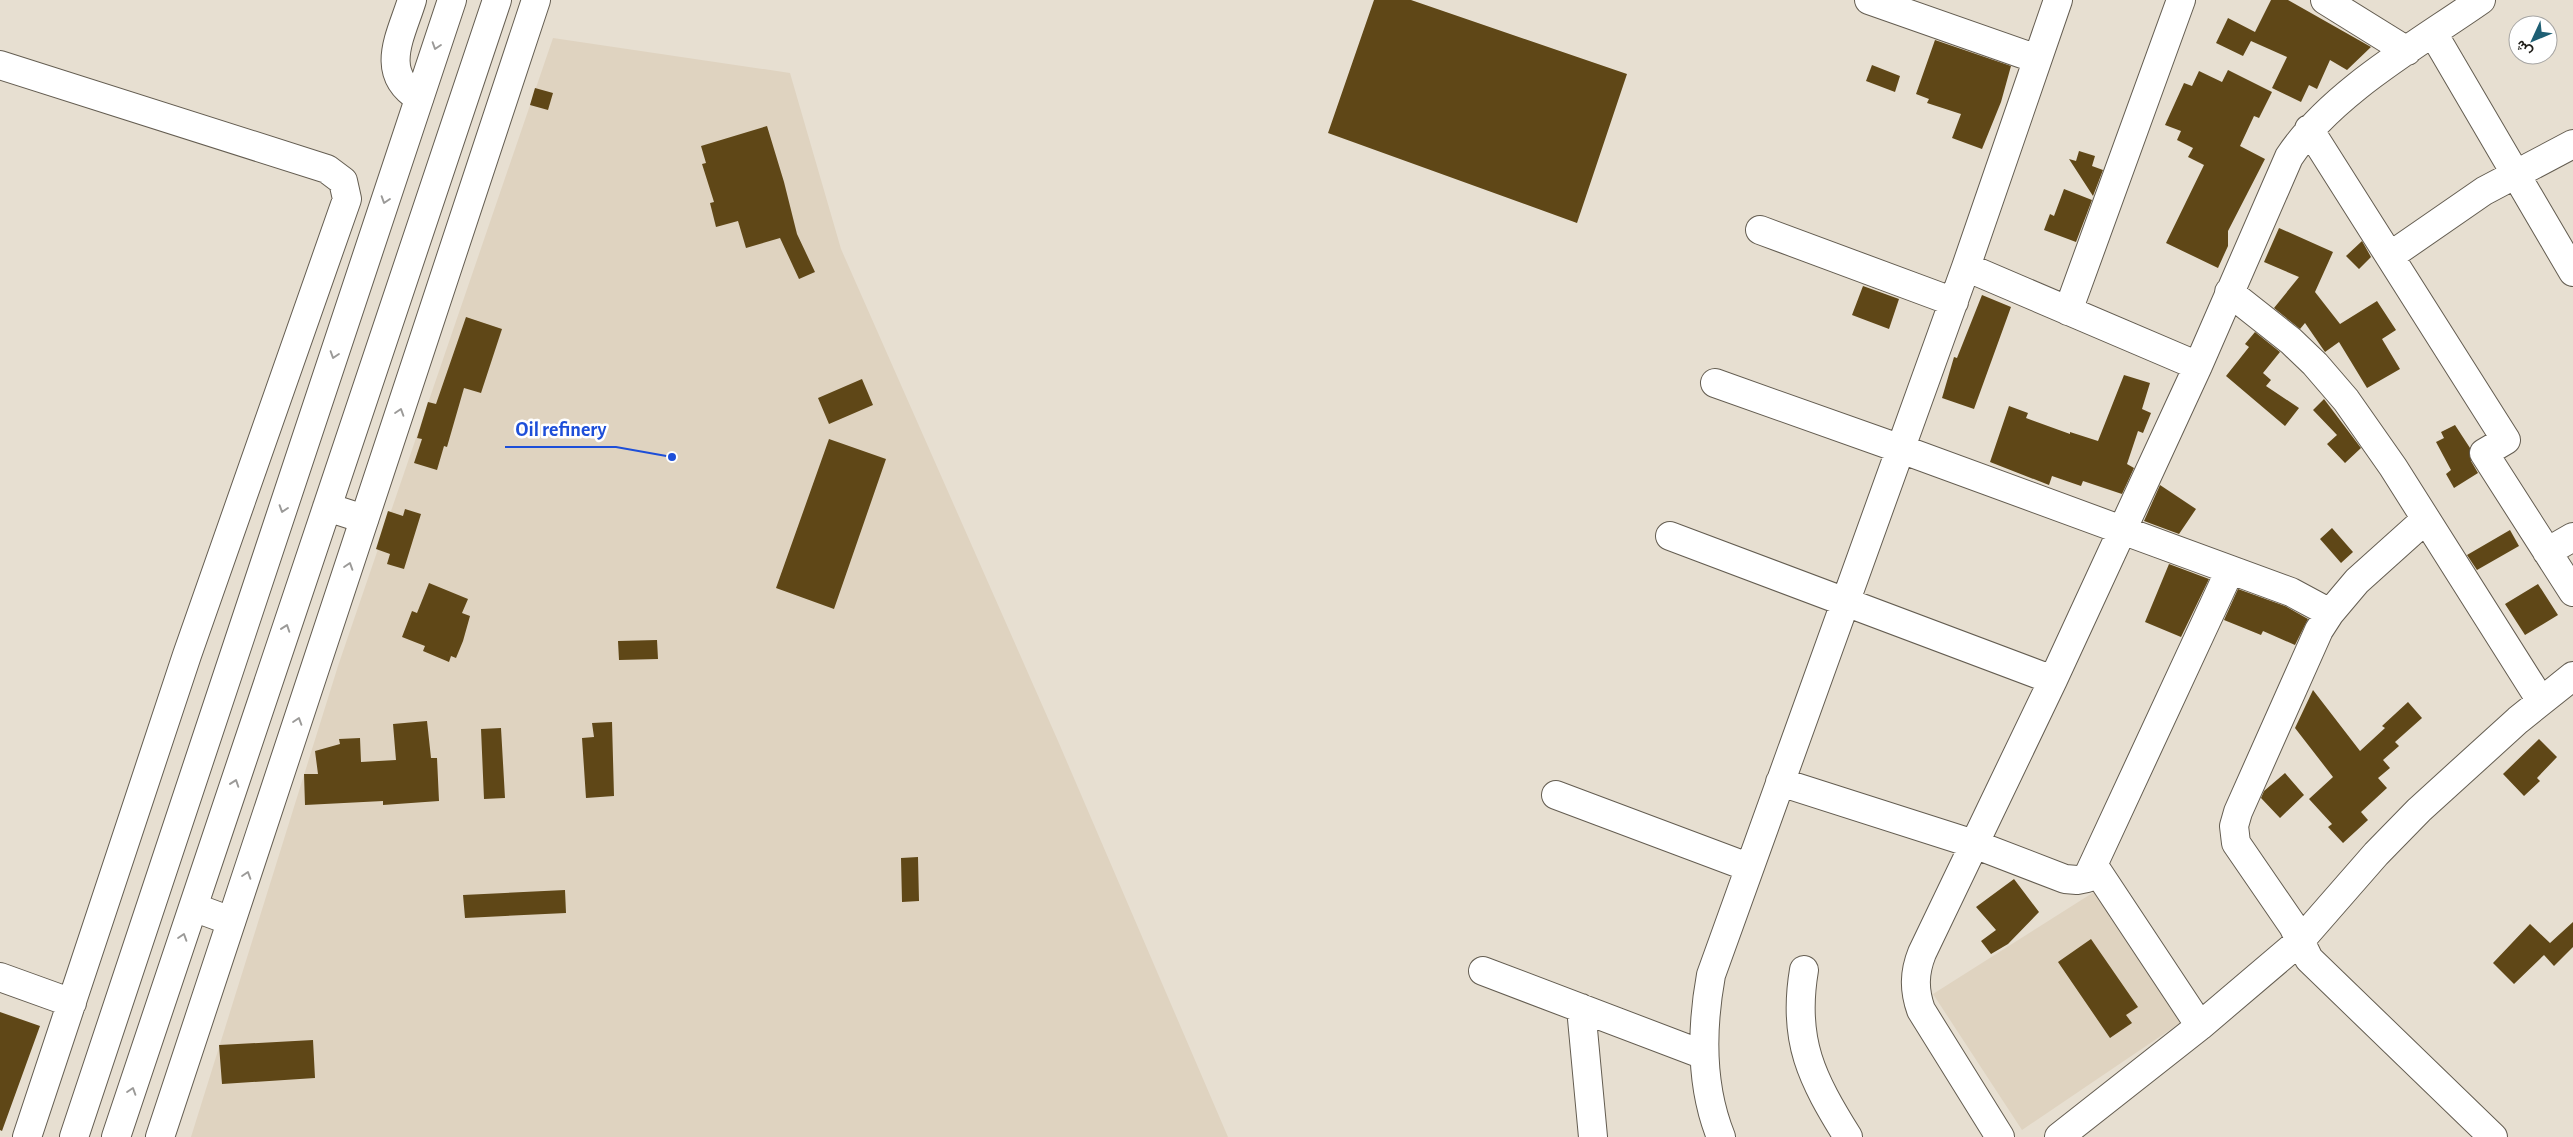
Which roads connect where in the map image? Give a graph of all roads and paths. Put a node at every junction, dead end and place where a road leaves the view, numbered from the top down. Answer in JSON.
{"nodes":[{"id":1,"x":412,"y":0,"type":"edge"},
{"id":2,"x":452,"y":0,"type":"edge"},
{"id":3,"x":497,"y":0,"type":"edge"},
{"id":4,"x":536,"y":0,"type":"edge"},
{"id":5,"x":1868,"y":0,"type":"edge"},
{"id":6,"x":2058,"y":0,"type":"edge"},
{"id":7,"x":2181,"y":0,"type":"edge"},
{"id":8,"x":2325,"y":0,"type":"edge"},
{"id":9,"x":2481,"y":0,"type":"edge"},
{"id":10,"x":2351,"y":7,"type":"edge"},
{"id":11,"x":2433,"y":33,"type":"junction"},
{"id":12,"x":2407,"y":51,"type":"junction"},
{"id":13,"x":2038,"y":59,"type":"junction"},
{"id":14,"x":0,"y":65,"type":"edge"},
{"id":15,"x":419,"y":98,"type":"junction"},
{"id":16,"x":2309,"y":129,"type":"junction"},
{"id":17,"x":2573,"y":144,"type":"edge"},
{"id":18,"x":2515,"y":172,"type":"junction"},
{"id":19,"x":1760,"y":230,"type":"dead end"},
{"id":20,"x":2390,"y":256,"type":"junction"},
{"id":21,"x":1966,"y":267,"type":"junction"},
{"id":22,"x":2573,"y":272,"type":"edge"},
{"id":23,"x":2229,"y":292,"type":"junction"},
{"id":24,"x":1954,"y":302,"type":"junction"},
{"id":25,"x":2068,"y":311,"type":"junction"},
{"id":26,"x":2198,"y":366,"type":"junction"},
{"id":27,"x":1715,"y":383,"type":"dead end"},
{"id":28,"x":1901,"y":449,"type":"junction"},
{"id":29,"x":327,"y":507,"type":"junction"},
{"id":30,"x":364,"y":519,"type":"junction"},
{"id":31,"x":2426,"y":519,"type":"junction"},
{"id":32,"x":2122,"y":530,"type":"junction"},
{"id":33,"x":1670,"y":536,"type":"dead end"},
{"id":34,"x":2573,"y":537,"type":"edge"},
{"id":35,"x":2547,"y":552,"type":"junction"},
{"id":36,"x":2230,"y":570,"type":"junction"},
{"id":37,"x":2573,"y":592,"type":"edge"},
{"id":38,"x":1846,"y":602,"type":"junction"},
{"id":39,"x":2330,"y":612,"type":"junction"},
{"id":40,"x":2573,"y":676,"type":"edge"},
{"id":41,"x":2053,"y":680,"type":"junction"},
{"id":42,"x":2541,"y":701,"type":"junction"},
{"id":43,"x":1780,"y":782,"type":"junction"},
{"id":44,"x":1556,"y":795,"type":"dead end"},
{"id":45,"x":1974,"y":844,"type":"junction"},
{"id":46,"x":2094,"y":866,"type":"junction"},
{"id":47,"x":1748,"y":867,"type":"junction"},
{"id":48,"x":193,"y":907,"type":"junction"},
{"id":49,"x":231,"y":921,"type":"junction"},
{"id":50,"x":2300,"y":941,"type":"junction"},
{"id":51,"x":1804,"y":970,"type":"dead end"},
{"id":52,"x":1483,"y":971,"type":"dead end"},
{"id":53,"x":0,"y":976,"type":"edge"},
{"id":54,"x":72,"y":1003,"type":"junction"},
{"id":55,"x":1581,"y":1008,"type":"junction"},
{"id":56,"x":2200,"y":1026,"type":"junction"},
{"id":57,"x":1704,"y":1055,"type":"junction"},
{"id":58,"x":27,"y":1137,"type":"edge"},
{"id":59,"x":74,"y":1137,"type":"edge"},
{"id":60,"x":116,"y":1137,"type":"edge"},
{"id":61,"x":160,"y":1137,"type":"edge"},
{"id":62,"x":1593,"y":1137,"type":"edge"},
{"id":63,"x":1721,"y":1137,"type":"edge"},
{"id":64,"x":1848,"y":1137,"type":"edge"},
{"id":65,"x":2000,"y":1137,"type":"edge"},
{"id":66,"x":2059,"y":1137,"type":"edge"},
{"id":67,"x":2493,"y":1137,"type":"edge"}],
"edges":[{"from":1,"to":15,"type":"street"},
{"from":2,"to":15,"type":"street","one_way":true},
{"from":3,"to":29,"type":"street"},
{"from":30,"to":4,"type":"street","one_way":true},
{"from":5,"to":13,"type":"street"},
{"from":6,"to":13,"type":"street"},
{"from":7,"to":25,"type":"street"},
{"from":8,"to":10,"type":"street"},
{"from":9,"to":11,"type":"street"},
{"from":10,"to":12,"type":"street"},
{"from":11,"to":12,"type":"street"},
{"from":11,"to":18,"type":"street"},
{"from":12,"to":16,"type":"street"},
{"from":13,"to":21,"type":"street"},
{"from":14,"to":54,"type":"street"},
{"from":15,"to":59,"type":"street","one_way":true},
{"from":16,"to":20,"type":"street"},
{"from":16,"to":23,"type":"street"},
{"from":17,"to":18,"type":"street"},
{"from":18,"to":20,"type":"street"},
{"from":18,"to":22,"type":"street"},
{"from":19,"to":24,"type":"street"},
{"from":20,"to":35,"type":"street"},
{"from":21,"to":24,"type":"street"},
{"from":21,"to":25,"type":"street"},
{"from":23,"to":26,"type":"street"},
{"from":23,"to":31,"type":"street"},
{"from":24,"to":28,"type":"street"},
{"from":25,"to":26,"type":"street"},
{"from":26,"to":32,"type":"street"},
{"from":27,"to":28,"type":"street"},
{"from":28,"to":32,"type":"street"},
{"from":28,"to":38,"type":"street"},
{"from":29,"to":30,"type":"street"},
{"from":48,"to":29,"type":"street","one_way":true},
{"from":49,"to":30,"type":"street","one_way":true},
{"from":31,"to":39,"type":"street"},
{"from":31,"to":42,"type":"street"},
{"from":32,"to":36,"type":"street"},
{"from":32,"to":41,"type":"street"},
{"from":33,"to":38,"type":"street"},
{"from":34,"to":35,"type":"street"},
{"from":35,"to":37,"type":"street"},
{"from":36,"to":39,"type":"street"},
{"from":36,"to":46,"type":"street"},
{"from":38,"to":41,"type":"street"},
{"from":38,"to":43,"type":"street"},
{"from":39,"to":50,"type":"street"},
{"from":40,"to":42,"type":"street"},
{"from":41,"to":45,"type":"street"},
{"from":42,"to":50,"type":"street"},
{"from":43,"to":45,"type":"street"},
{"from":43,"to":47,"type":"street"},
{"from":44,"to":47,"type":"street"},
{"from":45,"to":46,"type":"street"},
{"from":45,"to":65,"type":"street"},
{"from":46,"to":56,"type":"street"},
{"from":47,"to":57,"type":"street"},
{"from":48,"to":49,"type":"street"},
{"from":60,"to":48,"type":"street","one_way":true},
{"from":49,"to":61,"type":"street"},
{"from":50,"to":56,"type":"street"},
{"from":50,"to":67,"type":"street"},
{"from":51,"to":64,"type":"street"},
{"from":52,"to":55,"type":"street"},
{"from":53,"to":54,"type":"street"},
{"from":54,"to":58,"type":"street"},
{"from":55,"to":57,"type":"street"},
{"from":55,"to":62,"type":"street"},
{"from":56,"to":66,"type":"street"},
{"from":57,"to":63,"type":"street"}]}
